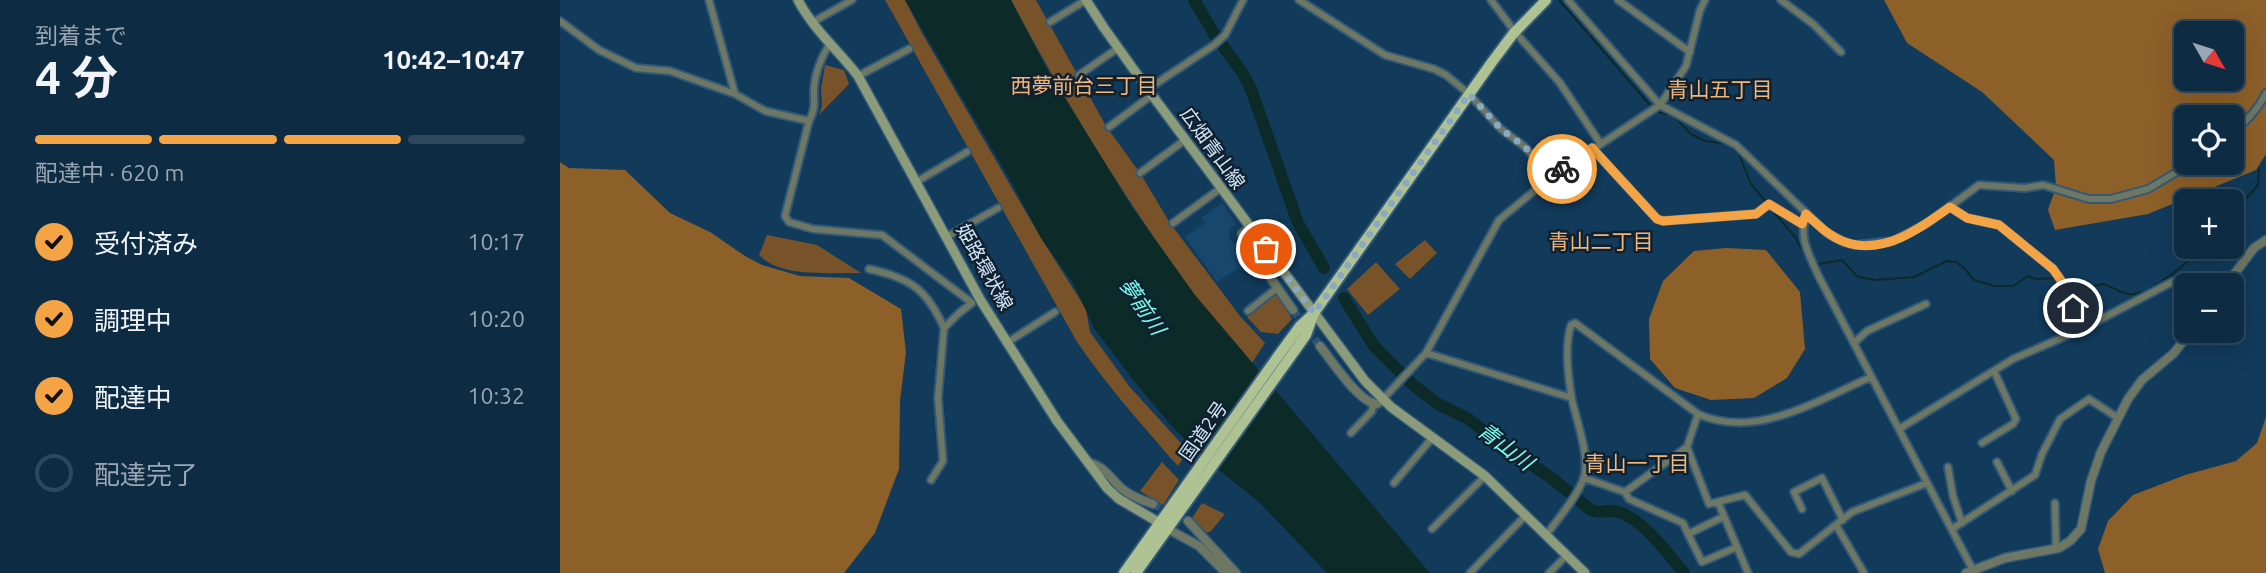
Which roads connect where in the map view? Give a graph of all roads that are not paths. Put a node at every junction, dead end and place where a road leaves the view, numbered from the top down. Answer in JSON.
{"nodes":[{"id":1,"x":709,"y":0,"type":"edge"},
{"id":2,"x":797,"y":0,"type":"edge"},
{"id":3,"x":852,"y":0,"type":"edge"},
{"id":4,"x":1086,"y":0,"type":"edge"},
{"id":5,"x":1243,"y":0,"type":"edge"},
{"id":6,"x":1299,"y":0,"type":"edge"},
{"id":7,"x":1491,"y":0,"type":"edge"},
{"id":8,"x":1546,"y":0,"type":"edge"},
{"id":9,"x":1568,"y":0,"type":"edge"},
{"id":10,"x":1618,"y":0,"type":"edge"},
{"id":11,"x":1705,"y":0,"type":"edge"},
{"id":12,"x":1781,"y":0,"type":"edge"},
{"id":13,"x":560,"y":21,"type":"edge"},
{"id":14,"x":813,"y":22,"type":"junction"},
{"id":15,"x":1050,"y":22,"type":"dead end"},
{"id":16,"x":1515,"y":32,"type":"junction"},
{"id":17,"x":829,"y":45,"type":"junction"},
{"id":18,"x":1118,"y":48,"type":"junction"},
{"id":19,"x":909,"y":49,"type":"dead end"},
{"id":20,"x":1690,"y":52,"type":"junction"},
{"id":21,"x":1841,"y":52,"type":"dead end"},
{"id":22,"x":1079,"y":75,"type":"dead end"},
{"id":23,"x":858,"y":76,"type":"junction"},
{"id":24,"x":1150,"y":92,"type":"junction"},
{"id":25,"x":2266,"y":93,"type":"edge"},
{"id":26,"x":735,"y":94,"type":"junction"},
{"id":27,"x":1469,"y":94,"type":"junction"},
{"id":28,"x":1656,"y":108,"type":"junction"},
{"id":29,"x":809,"y":121,"type":"junction"},
{"id":30,"x":2244,"y":123,"type":"edge"},
{"id":31,"x":1109,"y":127,"type":"dead end"},
{"id":32,"x":1185,"y":140,"type":"junction"},
{"id":33,"x":1600,"y":143,"type":"junction"},
{"id":34,"x":1592,"y":148,"type":"junction"},
{"id":35,"x":967,"y":152,"type":"dead end"},
{"id":36,"x":1140,"y":173,"type":"dead end"},
{"id":37,"x":2174,"y":175,"type":"edge"},
{"id":38,"x":1551,"y":177,"type":"junction"},
{"id":39,"x":916,"y":182,"type":"junction"},
{"id":40,"x":1221,"y":188,"type":"junction"},
{"id":41,"x":1950,"y":207,"type":"junction"},
{"id":42,"x":998,"y":208,"type":"dead end"},
{"id":43,"x":1806,"y":214,"type":"junction"},
{"id":44,"x":1173,"y":223,"type":"dead end"},
{"id":45,"x":1802,"y":224,"type":"junction"},
{"id":46,"x":1250,"y":227,"type":"junction"},
{"id":47,"x":948,"y":236,"type":"junction"},
{"id":48,"x":2266,"y":240,"type":"edge"},
{"id":49,"x":869,"y":269,"type":"dead end"},
{"id":50,"x":2236,"y":273,"type":"edge"},
{"id":51,"x":2174,"y":282,"type":"edge"},
{"id":52,"x":1277,"y":288,"type":"junction"},
{"id":53,"x":976,"y":302,"type":"junction"},
{"id":54,"x":1926,"y":304,"type":"dead end"},
{"id":55,"x":1293,"y":310,"type":"tunnel mouth"},
{"id":56,"x":1248,"y":311,"type":"dead end"},
{"id":57,"x":1055,"y":312,"type":"dead end"},
{"id":58,"x":1314,"y":313,"type":"junction"},
{"id":59,"x":944,"y":328,"type":"junction"},
{"id":60,"x":2080,"y":330,"type":"junction"},
{"id":61,"x":1007,"y":342,"type":"junction"},
{"id":62,"x":1854,"y":343,"type":"junction"},
{"id":63,"x":2182,"y":343,"type":"edge"},
{"id":64,"x":1320,"y":346,"type":"tunnel mouth"},
{"id":65,"x":1426,"y":353,"type":"junction"},
{"id":66,"x":1994,"y":371,"type":"junction"},
{"id":67,"x":1871,"y":377,"type":"junction"},
{"id":68,"x":1572,"y":398,"type":"junction"},
{"id":69,"x":1382,"y":400,"type":"junction"},
{"id":70,"x":1373,"y":405,"type":"junction"},
{"id":71,"x":1698,"y":414,"type":"junction"},
{"id":72,"x":2118,"y":418,"type":"junction"},
{"id":73,"x":1899,"y":429,"type":"junction"},
{"id":74,"x":1351,"y":433,"type":"dead end"},
{"id":75,"x":1433,"y":437,"type":"junction"},
{"id":76,"x":1982,"y":443,"type":"dead end"},
{"id":77,"x":1687,"y":447,"type":"junction"},
{"id":78,"x":1997,"y":461,"type":"dead end"},
{"id":79,"x":1090,"y":463,"type":"junction"},
{"id":80,"x":1948,"y":467,"type":"dead end"},
{"id":81,"x":1485,"y":477,"type":"junction"},
{"id":82,"x":1584,"y":478,"type":"junction"},
{"id":83,"x":931,"y":480,"type":"dead end"},
{"id":84,"x":1394,"y":483,"type":"dead end"},
{"id":85,"x":1927,"y":483,"type":"junction"},
{"id":86,"x":2012,"y":491,"type":"junction"},
{"id":87,"x":1625,"y":492,"type":"junction"},
{"id":88,"x":1718,"y":502,"type":"junction"},
{"id":89,"x":2055,"y":503,"type":"dead end"},
{"id":90,"x":1153,"y":504,"type":"tunnel mouth"},
{"id":91,"x":1802,"y":509,"type":"dead end"},
{"id":92,"x":1527,"y":515,"type":"junction"},
{"id":93,"x":1723,"y":517,"type":"junction"},
{"id":94,"x":1843,"y":520,"type":"junction"},
{"id":95,"x":1188,"y":521,"type":"tunnel mouth"},
{"id":96,"x":1962,"y":523,"type":"junction"},
{"id":97,"x":1836,"y":525,"type":"junction"},
{"id":98,"x":1164,"y":526,"type":"junction"},
{"id":99,"x":1432,"y":529,"type":"dead end"},
{"id":100,"x":1952,"y":529,"type":"junction"},
{"id":101,"x":1547,"y":534,"type":"junction"},
{"id":102,"x":1688,"y":534,"type":"junction"},
{"id":103,"x":1737,"y":547,"type":"junction"},
{"id":104,"x":2056,"y":548,"type":"junction"},
{"id":105,"x":1567,"y":555,"type":"junction"},
{"id":106,"x":1971,"y":572,"type":"edge"},
{"id":107,"x":1124,"y":573,"type":"edge"},
{"id":108,"x":1136,"y":573,"type":"edge"},
{"id":109,"x":1226,"y":573,"type":"edge"},
{"id":110,"x":1236,"y":573,"type":"edge"},
{"id":111,"x":1470,"y":573,"type":"edge"},
{"id":112,"x":1549,"y":573,"type":"edge"},
{"id":113,"x":1585,"y":573,"type":"edge"},
{"id":114,"x":1748,"y":573,"type":"edge"},
{"id":115,"x":1864,"y":573,"type":"edge"}],
"edges":[{"from":1,"to":26,"type":"street"},
{"from":2,"to":14,"type":"main road","name":"姫路環状線"},
{"from":3,"to":14,"type":"street"},
{"from":4,"to":15,"type":"street"},
{"from":4,"to":18,"type":"main road","name":"広畑青山線"},
{"from":5,"to":24,"type":"street"},
{"from":6,"to":27,"type":"street"},
{"from":7,"to":16,"type":"street"},
{"from":8,"to":16,"type":"highway","name":"国道2号"},
{"from":9,"to":28,"type":"street"},
{"from":10,"to":20,"type":"street"},
{"from":11,"to":20,"type":"street"},
{"from":12,"to":21,"type":"street"},
{"from":13,"to":26,"type":"street"},
{"from":14,"to":17,"type":"main road","name":"姫路環状線"},
{"from":16,"to":27,"type":"highway","name":"国道2号"},
{"from":16,"to":33,"type":"street"},
{"from":17,"to":23,"type":"main road","name":"姫路環状線"},
{"from":17,"to":29,"type":"street"},
{"from":18,"to":22,"type":"street"},
{"from":18,"to":24,"type":"main road","name":"広畑青山線"},
{"from":19,"to":23,"type":"street"},
{"from":20,"to":28,"type":"street"},
{"from":23,"to":39,"type":"main road","name":"姫路環状線"},
{"from":24,"to":31,"type":"street"},
{"from":24,"to":32,"type":"main road","name":"広畑青山線"},
{"from":25,"to":30,"type":"street"},
{"from":26,"to":29,"type":"street"},
{"from":27,"to":38,"type":"street"},
{"from":27,"to":58,"type":"highway","name":"国道2号"},
{"from":28,"to":33,"type":"street"},
{"from":28,"to":43,"type":"street"},
{"from":29,"to":53,"type":"street"},
{"from":32,"to":36,"type":"street"},
{"from":32,"to":40,"type":"main road","name":"広畑青山線"},
{"from":33,"to":34,"type":"street"},
{"from":34,"to":38,"type":"street"},
{"from":34,"to":45,"type":"street"},
{"from":35,"to":39,"type":"street"},
{"from":37,"to":41,"type":"street"},
{"from":38,"to":65,"type":"street"},
{"from":39,"to":47,"type":"main road","name":"姫路環状線"},
{"from":40,"to":44,"type":"street"},
{"from":40,"to":46,"type":"main road","name":"広畑青山線"},
{"from":41,"to":43,"type":"street"},
{"from":41,"to":60,"type":"street"},
{"from":42,"to":47,"type":"street"},
{"from":43,"to":45,"type":"street"},
{"from":45,"to":62,"type":"street"},
{"from":46,"to":52,"type":"street"},
{"from":46,"to":58,"type":"main road","name":"広畑青山線"},
{"from":47,"to":53,"type":"main road","name":"姫路環状線"},
{"from":48,"to":50,"type":"street"},
{"from":49,"to":59,"type":"street"},
{"from":51,"to":60,"type":"street"},
{"from":52,"to":55,"type":"street"},
{"from":52,"to":56,"type":"street"},
{"from":53,"to":59,"type":"street"},
{"from":53,"to":61,"type":"main road","name":"姫路環状線"},
{"from":54,"to":62,"type":"street"},
{"from":57,"to":61,"type":"street"},
{"from":58,"to":69,"type":"main road","name":"広畑青山線"},
{"from":58,"to":98,"type":"highway","name":"国道2号"},
{"from":59,"to":83,"type":"street"},
{"from":60,"to":66,"type":"street"},
{"from":61,"to":79,"type":"main road","name":"姫路環状線"},
{"from":62,"to":67,"type":"street"},
{"from":63,"to":72,"type":"street"},
{"from":64,"to":70,"type":"street"},
{"from":65,"to":68,"type":"street"},
{"from":65,"to":69,"type":"street"},
{"from":66,"to":73,"type":"street"},
{"from":66,"to":76,"type":"street"},
{"from":67,"to":71,"type":"street"},
{"from":67,"to":73,"type":"street"},
{"from":68,"to":71,"type":"street"},
{"from":68,"to":82,"type":"street"},
{"from":69,"to":70,"type":"street"},
{"from":69,"to":75,"type":"main road","name":"広畑青山線"},
{"from":70,"to":74,"type":"street"},
{"from":71,"to":77,"type":"street"},
{"from":72,"to":86,"type":"street"},
{"from":72,"to":104,"type":"street"},
{"from":73,"to":85,"type":"street"},
{"from":75,"to":81,"type":"main road","name":"広畑青山線"},
{"from":75,"to":84,"type":"street"},
{"from":77,"to":87,"type":"street"},
{"from":77,"to":88,"type":"street"},
{"from":78,"to":86,"type":"street"},
{"from":79,"to":90,"type":"street"},
{"from":79,"to":98,"type":"main road","name":"姫路環状線"},
{"from":80,"to":96,"type":"street"},
{"from":81,"to":92,"type":"main road","name":"広畑青山線"},
{"from":81,"to":99,"type":"street"},
{"from":82,"to":87,"type":"street"},
{"from":82,"to":101,"type":"street"},
{"from":85,"to":94,"type":"street"},
{"from":85,"to":100,"type":"street"},
{"from":86,"to":96,"type":"street"},
{"from":87,"to":102,"type":"street"},
{"from":88,"to":93,"type":"street"},
{"from":88,"to":97,"type":"street"},
{"from":89,"to":104,"type":"street"},
{"from":91,"to":94,"type":"street"},
{"from":92,"to":101,"type":"main road","name":"広畑青山線"},
{"from":92,"to":111,"type":"street"},
{"from":93,"to":102,"type":"street"},
{"from":93,"to":103,"type":"street"},
{"from":94,"to":97,"type":"street"},
{"from":95,"to":110,"type":"street"},
{"from":96,"to":100,"type":"street"},
{"from":97,"to":115,"type":"street"},
{"from":98,"to":107,"type":"highway","name":"国道2号"},
{"from":98,"to":108,"type":"highway","name":"国道2号"},
{"from":98,"to":109,"type":"street"},
{"from":100,"to":106,"type":"street"},
{"from":101,"to":105,"type":"main road","name":"広畑青山線"},
{"from":102,"to":103,"type":"street"},
{"from":103,"to":114,"type":"street"},
{"from":104,"to":106,"type":"street"},
{"from":105,"to":112,"type":"street"},
{"from":105,"to":113,"type":"main road","name":"広畑青山線"}]}
